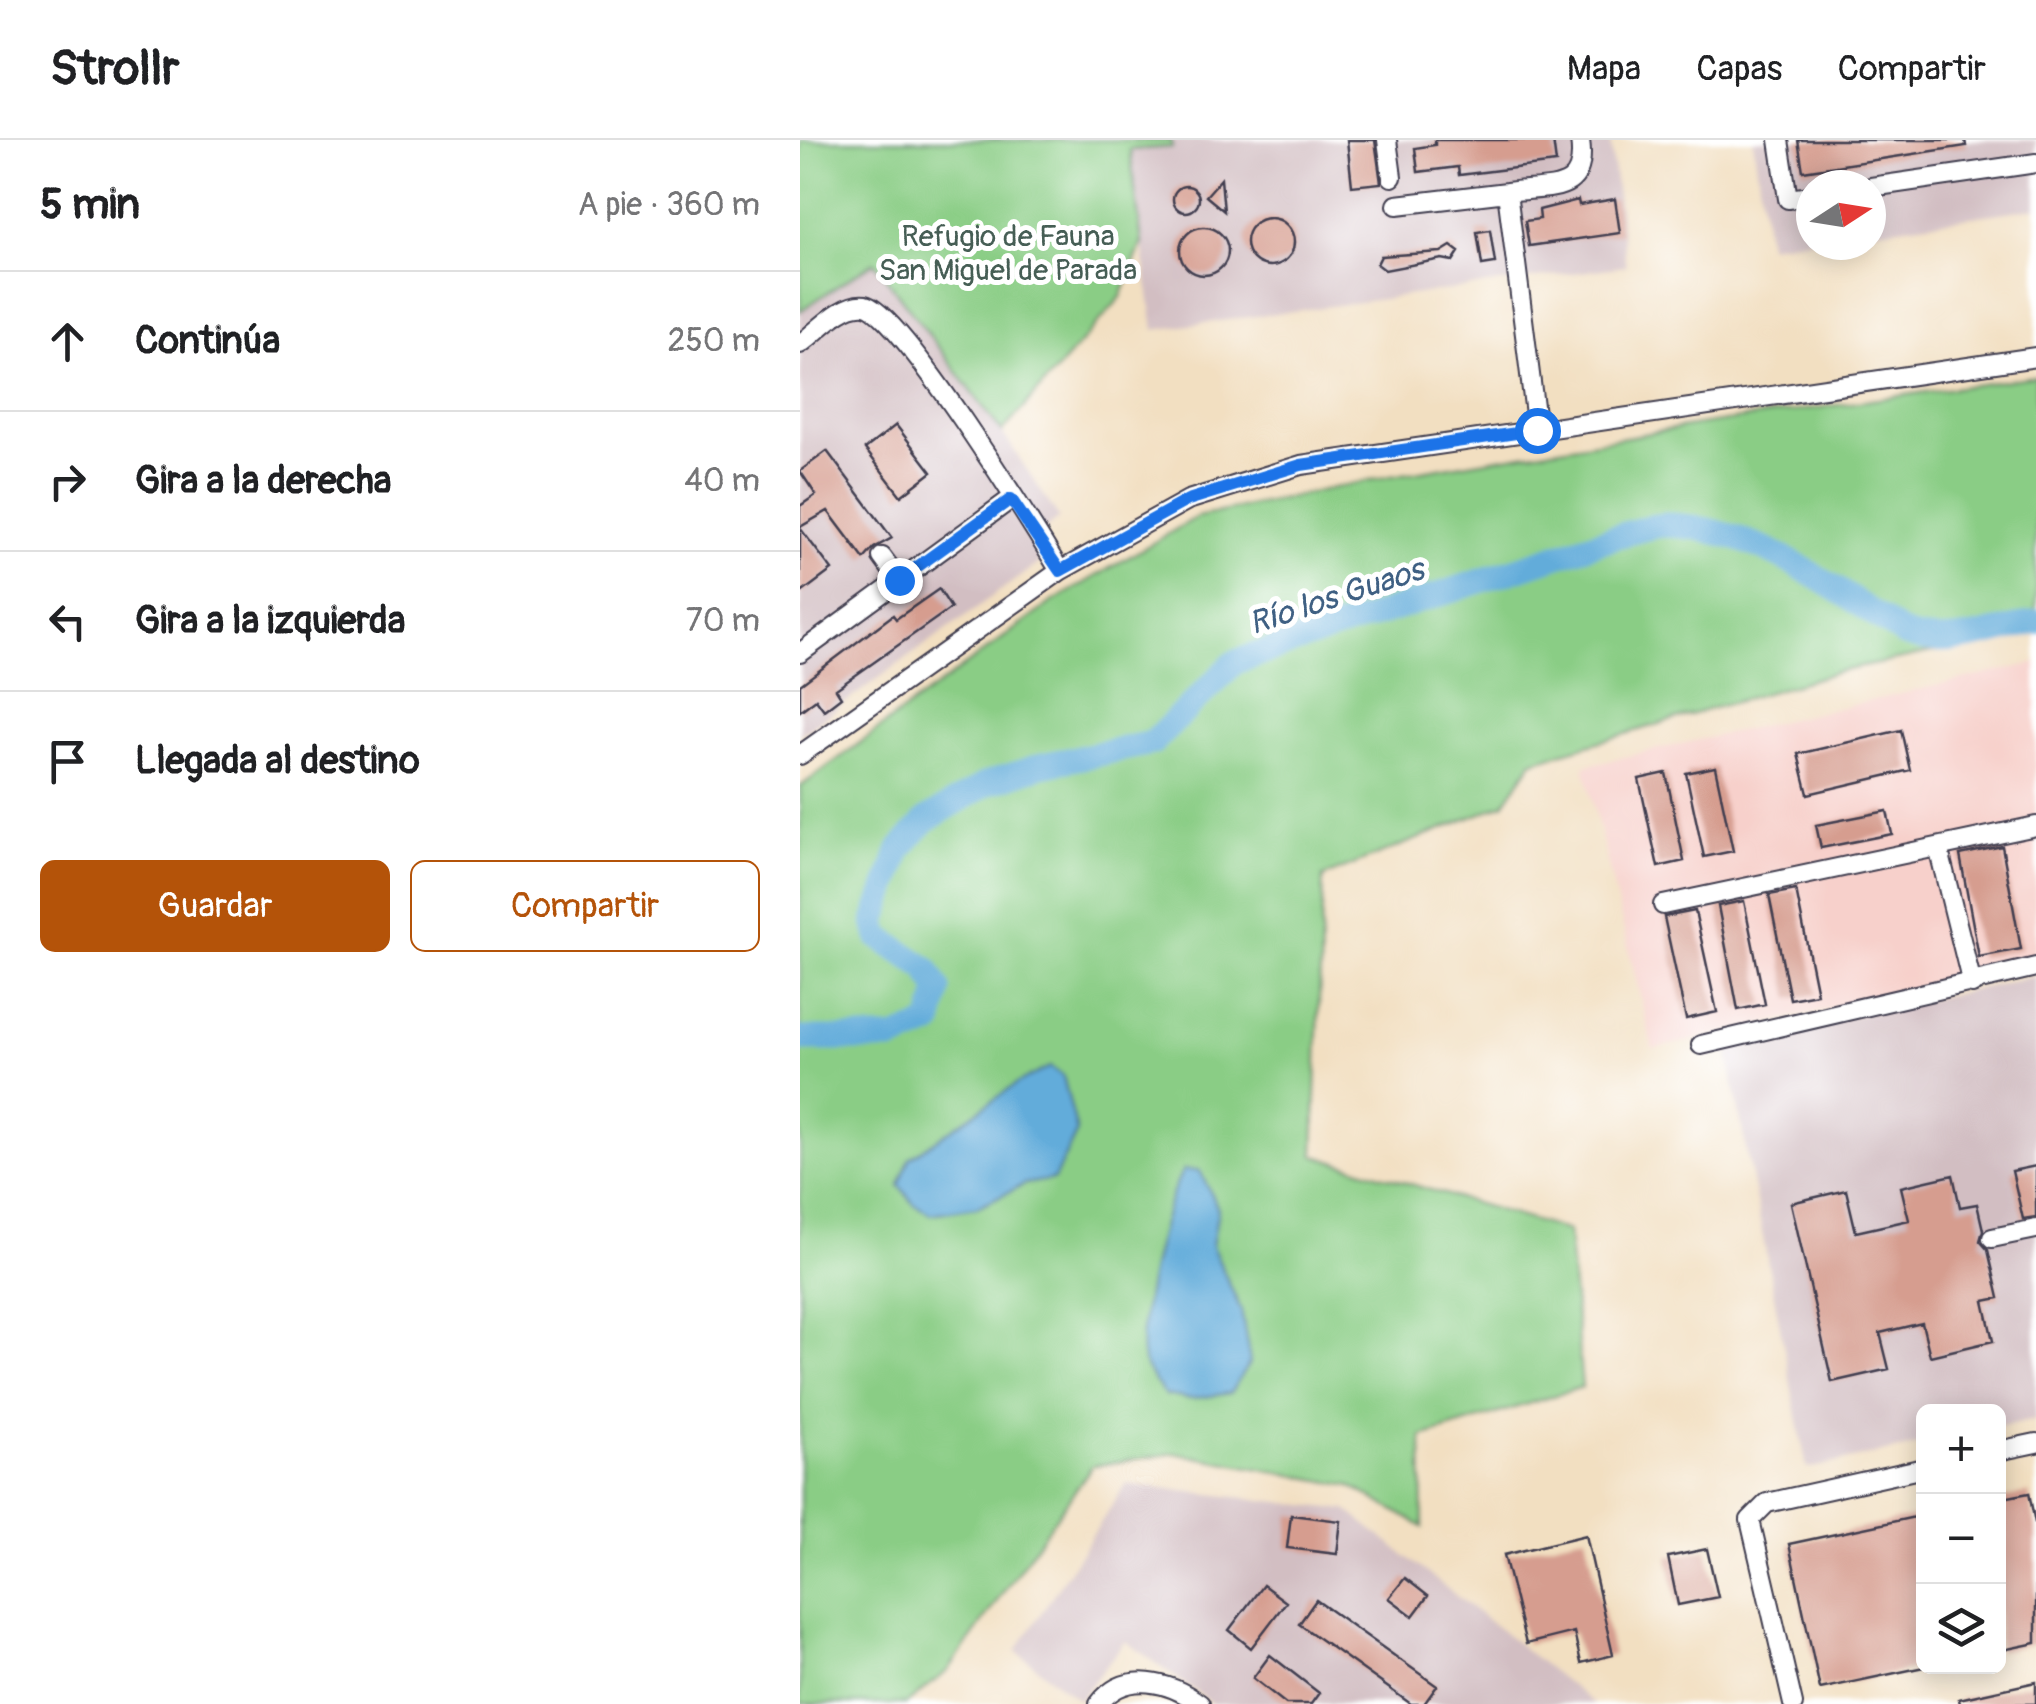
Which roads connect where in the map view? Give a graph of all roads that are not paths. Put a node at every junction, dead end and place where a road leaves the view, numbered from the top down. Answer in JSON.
{"nodes":[{"id":1,"x":1387,"y":140,"type":"edge"},
{"id":2,"x":1580,"y":140,"type":"edge"},
{"id":3,"x":1780,"y":140,"type":"edge"},
{"id":4,"x":2036,"y":164,"type":"edge"},
{"id":5,"x":1392,"y":177,"type":"dead end"},
{"id":6,"x":1886,"y":185,"type":"edge"},
{"id":7,"x":1507,"y":192,"type":"junction"},
{"id":8,"x":1796,"y":198,"type":"edge"},
{"id":9,"x":1398,"y":205,"type":"dead end"},
{"id":10,"x":800,"y":344,"type":"edge"},
{"id":11,"x":2036,"y":357,"type":"edge"},
{"id":12,"x":1537,"y":430,"type":"junction"},
{"id":13,"x":1011,"y":499,"type":"junction"},
{"id":14,"x":882,"y":557,"type":"dead end"},
{"id":15,"x":1060,"y":571,"type":"junction"},
{"id":16,"x":899,"y":580,"type":"junction"},
{"id":17,"x":803,"y":645,"type":"edge"},
{"id":18,"x":800,"y":755,"type":"edge"},
{"id":19,"x":2036,"y":826,"type":"edge"},
{"id":20,"x":1938,"y":847,"type":"junction"},
{"id":21,"x":1663,"y":906,"type":"dead end"},
{"id":22,"x":2036,"y":967,"type":"edge"},
{"id":23,"x":1972,"y":984,"type":"junction"},
{"id":24,"x":1701,"y":1045,"type":"dead end"},
{"id":25,"x":2036,"y":1230,"type":"edge"},
{"id":26,"x":1992,"y":1238,"type":"dead end"},
{"id":27,"x":2036,"y":1443,"type":"edge"},
{"id":28,"x":2006,"y":1449,"type":"edge"},
{"id":29,"x":1916,"y":1470,"type":"edge"},
{"id":30,"x":1100,"y":1704,"type":"edge"},
{"id":31,"x":1200,"y":1704,"type":"edge"},
{"id":32,"x":1793,"y":1704,"type":"edge"}],
"edges":[{"from":1,"to":5,"type":"street"},
{"from":2,"to":7,"type":"street"},
{"from":3,"to":8,"type":"street"},
{"from":4,"to":6,"type":"street"},
{"from":7,"to":9,"type":"street"},
{"from":7,"to":12,"type":"street"},
{"from":10,"to":13,"type":"street"},
{"from":11,"to":12,"type":"street"},
{"from":12,"to":15,"type":"street"},
{"from":13,"to":15,"type":"street"},
{"from":13,"to":16,"type":"street"},
{"from":14,"to":16,"type":"street"},
{"from":15,"to":18,"type":"street"},
{"from":16,"to":17,"type":"street"},
{"from":19,"to":20,"type":"street"},
{"from":20,"to":21,"type":"street"},
{"from":20,"to":23,"type":"street"},
{"from":22,"to":23,"type":"street"},
{"from":23,"to":24,"type":"street"},
{"from":25,"to":26,"type":"street"},
{"from":27,"to":28,"type":"street"},
{"from":29,"to":32,"type":"street"},
{"from":30,"to":31,"type":"street"}]}
